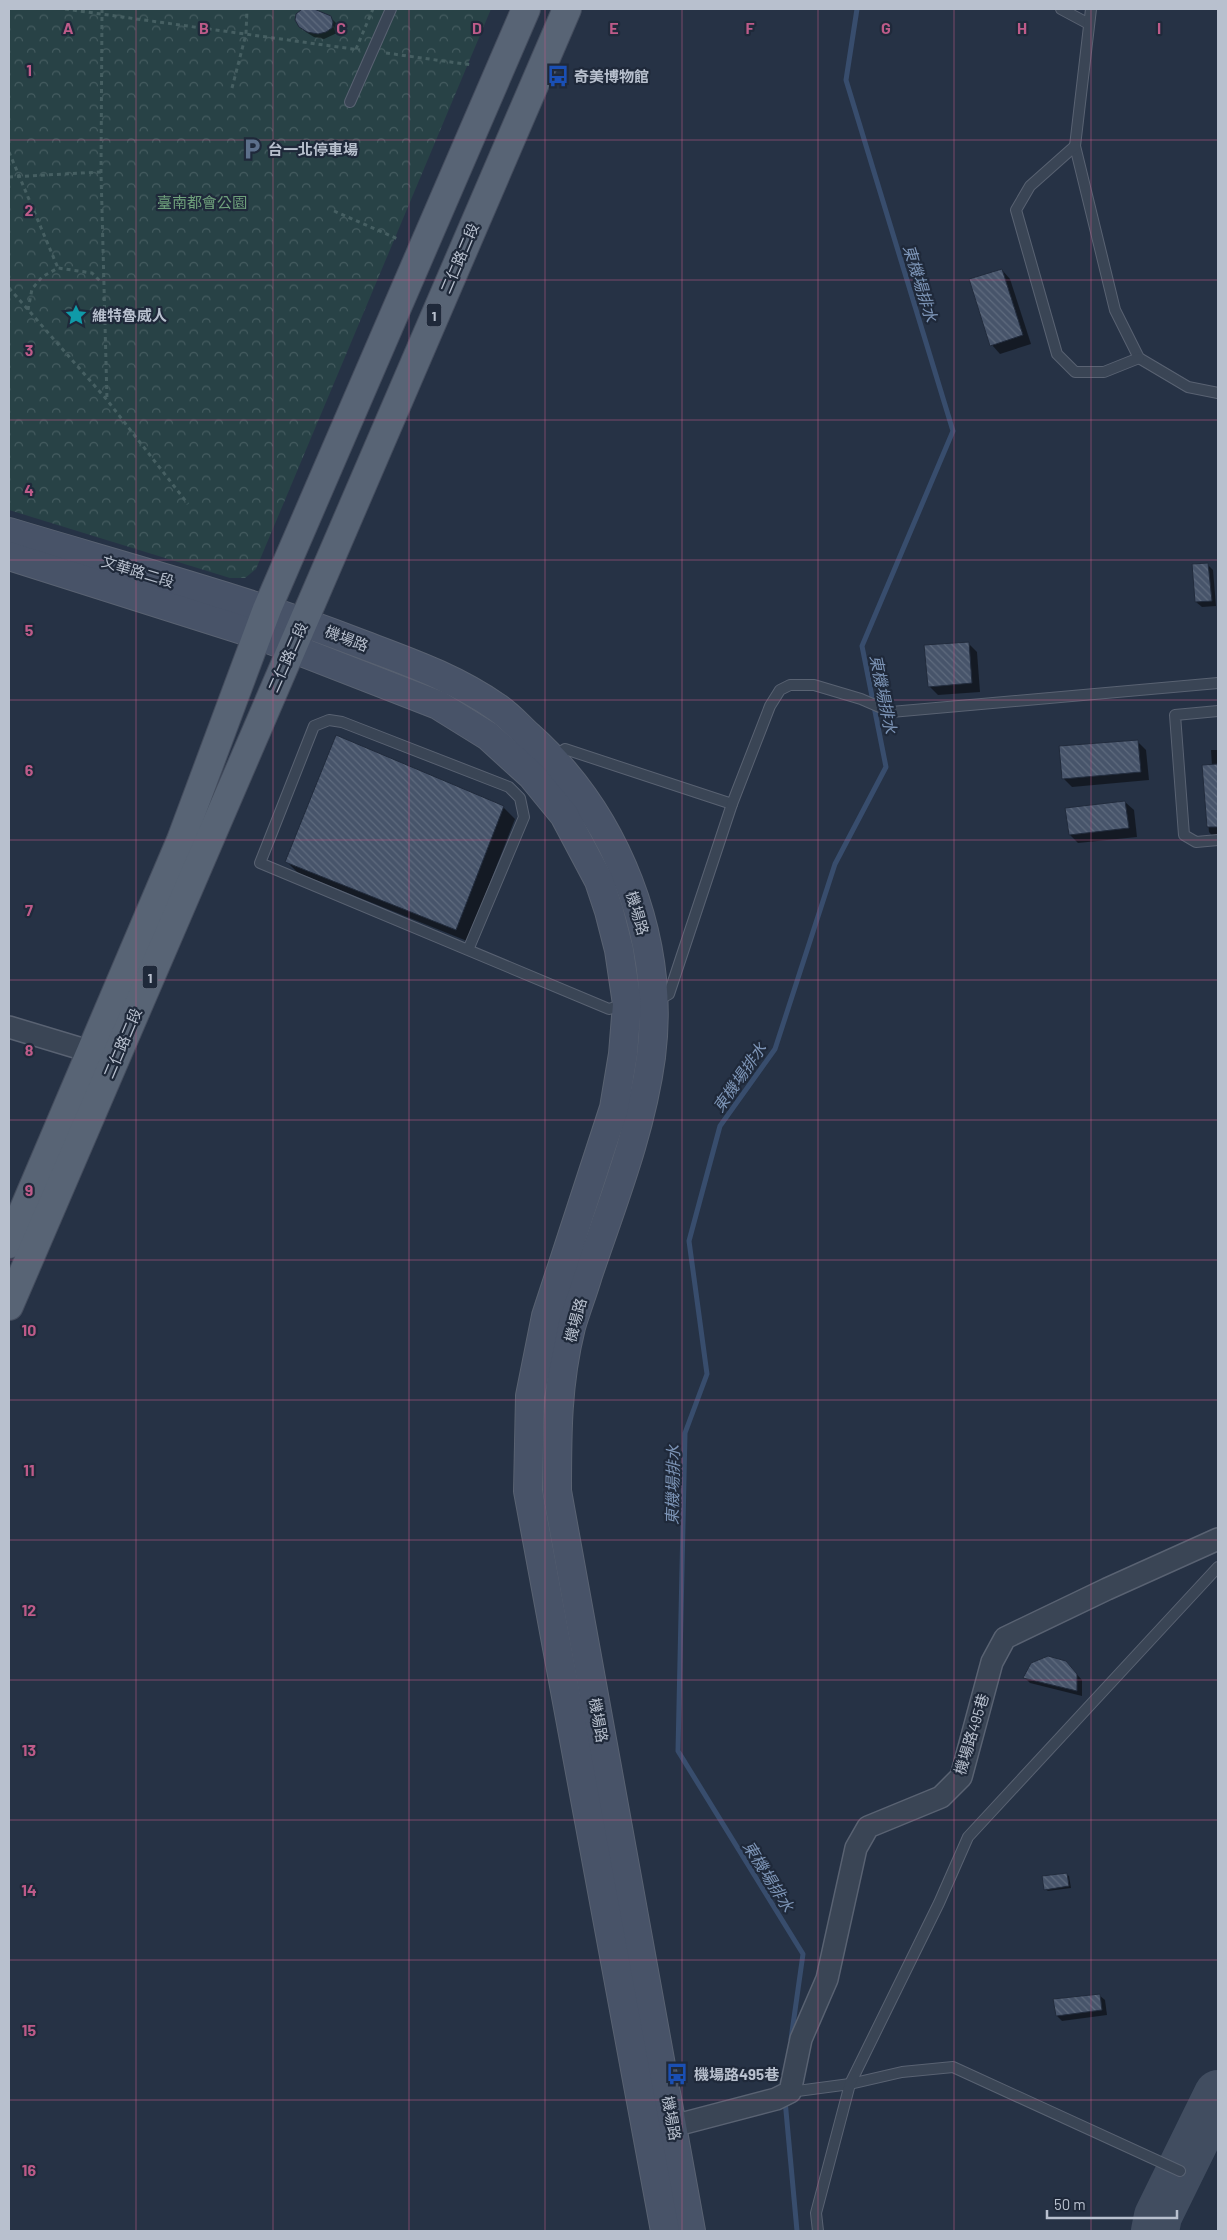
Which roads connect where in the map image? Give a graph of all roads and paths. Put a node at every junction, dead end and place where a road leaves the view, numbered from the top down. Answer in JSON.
{"nodes":[{"id":1,"x":65,"y":9,"type":"edge"},
{"id":2,"x":102,"y":9,"type":"edge"},
{"id":3,"x":247,"y":9,"type":"edge"},
{"id":4,"x":373,"y":9,"type":"edge"},
{"id":5,"x":390,"y":9,"type":"edge"},
{"id":6,"x":526,"y":9,"type":"edge"},
{"id":7,"x":567,"y":9,"type":"edge"},
{"id":8,"x":1061,"y":9,"type":"edge"},
{"id":9,"x":1091,"y":9,"type":"edge"},
{"id":10,"x":102,"y":14,"type":"junction"},
{"id":11,"x":1089,"y":24,"type":"junction"},
{"id":12,"x":246,"y":34,"type":"junction"},
{"id":13,"x":356,"y":49,"type":"junction"},
{"id":14,"x":371,"y":51,"type":"junction"},
{"id":15,"x":472,"y":65,"type":"dead end"},
{"id":16,"x":232,"y":88,"type":"dead end"},
{"id":17,"x":350,"y":102,"type":"dead end"},
{"id":18,"x":1075,"y":146,"type":"junction"},
{"id":19,"x":9,"y":152,"type":"edge"},
{"id":20,"x":101,"y":172,"type":"junction"},
{"id":21,"x":19,"y":176,"type":"junction"},
{"id":22,"x":9,"y":177,"type":"edge"},
{"id":23,"x":334,"y":211,"type":"dead end"},
{"id":24,"x":398,"y":239,"type":"dead end"},
{"id":25,"x":58,"y":268,"type":"junction"},
{"id":26,"x":102,"y":283,"type":"junction"},
{"id":27,"x":9,"y":288,"type":"edge"},
{"id":28,"x":28,"y":310,"type":"junction"},
{"id":29,"x":1139,"y":358,"type":"junction"},
{"id":30,"x":1218,"y":393,"type":"edge"},
{"id":31,"x":107,"y":400,"type":"junction"},
{"id":32,"x":188,"y":504,"type":"dead end"},
{"id":33,"x":9,"y":532,"type":"edge"},
{"id":34,"x":9,"y":556,"type":"edge"},
{"id":35,"x":268,"y":610,"type":"junction"},
{"id":36,"x":303,"y":622,"type":"junction"},
{"id":37,"x":258,"y":635,"type":"junction"},
{"id":38,"x":292,"y":647,"type":"junction"},
{"id":39,"x":1218,"y":683,"type":"edge"},
{"id":40,"x":1218,"y":711,"type":"edge"},
{"id":41,"x":542,"y":767,"type":"junction"},
{"id":42,"x":732,"y":804,"type":"junction"},
{"id":43,"x":1218,"y":840,"type":"edge"},
{"id":44,"x":468,"y":950,"type":"junction"},
{"id":45,"x":640,"y":1004,"type":"junction"},
{"id":46,"x":9,"y":1027,"type":"edge"},
{"id":47,"x":92,"y":1052,"type":"junction"},
{"id":48,"x":9,"y":1244,"type":"edge"},
{"id":49,"x":9,"y":1306,"type":"edge"},
{"id":50,"x":1218,"y":1539,"type":"edge"},
{"id":51,"x":1218,"y":1567,"type":"edge"},
{"id":52,"x":850,"y":2084,"type":"junction"},
{"id":53,"x":783,"y":2096,"type":"junction"},
{"id":54,"x":673,"y":2126,"type":"junction"},
{"id":55,"x":646,"y":2130,"type":"junction"},
{"id":56,"x":1180,"y":2171,"type":"dead end"},
{"id":57,"x":665,"y":2231,"type":"edge"},
{"id":58,"x":691,"y":2231,"type":"edge"},
{"id":59,"x":818,"y":2231,"type":"edge"}],
"edges":[{"from":1,"to":10,"type":"path"},
{"from":2,"to":10,"type":"path"},
{"from":3,"to":12,"type":"path"},
{"from":4,"to":13,"type":"path"},
{"from":5,"to":14,"type":"lane"},
{"from":6,"to":35,"type":"main road","name":"二仁路二段","number":"1"},
{"from":7,"to":36,"type":"main road","name":"二仁路二段","number":"1"},
{"from":8,"to":11,"type":"lane"},
{"from":9,"to":11,"type":"lane"},
{"from":10,"to":12,"type":"path"},
{"from":10,"to":20,"type":"path"},
{"from":11,"to":18,"type":"lane"},
{"from":12,"to":13,"type":"path"},
{"from":12,"to":16,"type":"path"},
{"from":13,"to":14,"type":"path"},
{"from":14,"to":15,"type":"path"},
{"from":14,"to":17,"type":"lane"},
{"from":18,"to":29,"type":"lane"},
{"from":18,"to":29,"type":"lane"},
{"from":19,"to":21,"type":"path"},
{"from":20,"to":21,"type":"path"},
{"from":20,"to":26,"type":"path"},
{"from":21,"to":22,"type":"path"},
{"from":21,"to":25,"type":"path"},
{"from":23,"to":24,"type":"path"},
{"from":25,"to":26,"type":"path"},
{"from":25,"to":28,"type":"path"},
{"from":26,"to":31,"type":"path"},
{"from":27,"to":28,"type":"path"},
{"from":28,"to":31,"type":"path"},
{"from":29,"to":30,"type":"lane"},
{"from":31,"to":32,"type":"path"},
{"from":33,"to":35,"type":"street","name":"文華路二段"},
{"from":34,"to":37,"type":"street","name":"文華路二段"},
{"from":35,"to":36,"type":"street","name":"機場路"},
{"from":35,"to":37,"type":"main road","name":"二仁路二段","number":"1"},
{"from":36,"to":38,"type":"main road","name":"二仁路二段","number":"1"},
{"from":36,"to":41,"type":"street","name":"機場路"},
{"from":37,"to":38,"type":"street","name":"機場路"},
{"from":37,"to":47,"type":"main road","name":"二仁路二段","number":"1"},
{"from":38,"to":41,"type":"street","name":"機場路"},
{"from":38,"to":49,"type":"main road","name":"二仁路二段","number":"1"},
{"from":39,"to":42,"type":"lane"},
{"from":40,"to":43,"type":"lane"},
{"from":41,"to":42,"type":"lane"},
{"from":41,"to":45,"type":"street","name":"機場路"},
{"from":42,"to":45,"type":"lane"},
{"from":44,"to":44,"type":"lane"},
{"from":44,"to":45,"type":"lane"},
{"from":45,"to":54,"type":"street","name":"機場路"},
{"from":45,"to":55,"type":"street","name":"機場路"},
{"from":46,"to":47,"type":"street"},
{"from":47,"to":48,"type":"main road","name":"二仁路二段","number":"1"},
{"from":50,"to":53,"type":"street","name":"機場路495巷"},
{"from":51,"to":52,"type":"lane"},
{"from":52,"to":53,"type":"lane"},
{"from":52,"to":56,"type":"lane"},
{"from":52,"to":59,"type":"lane"},
{"from":53,"to":54,"type":"street"},
{"from":54,"to":55,"type":"street"},
{"from":54,"to":58,"type":"street","name":"機場路"},
{"from":55,"to":57,"type":"street","name":"機場路"}]}
